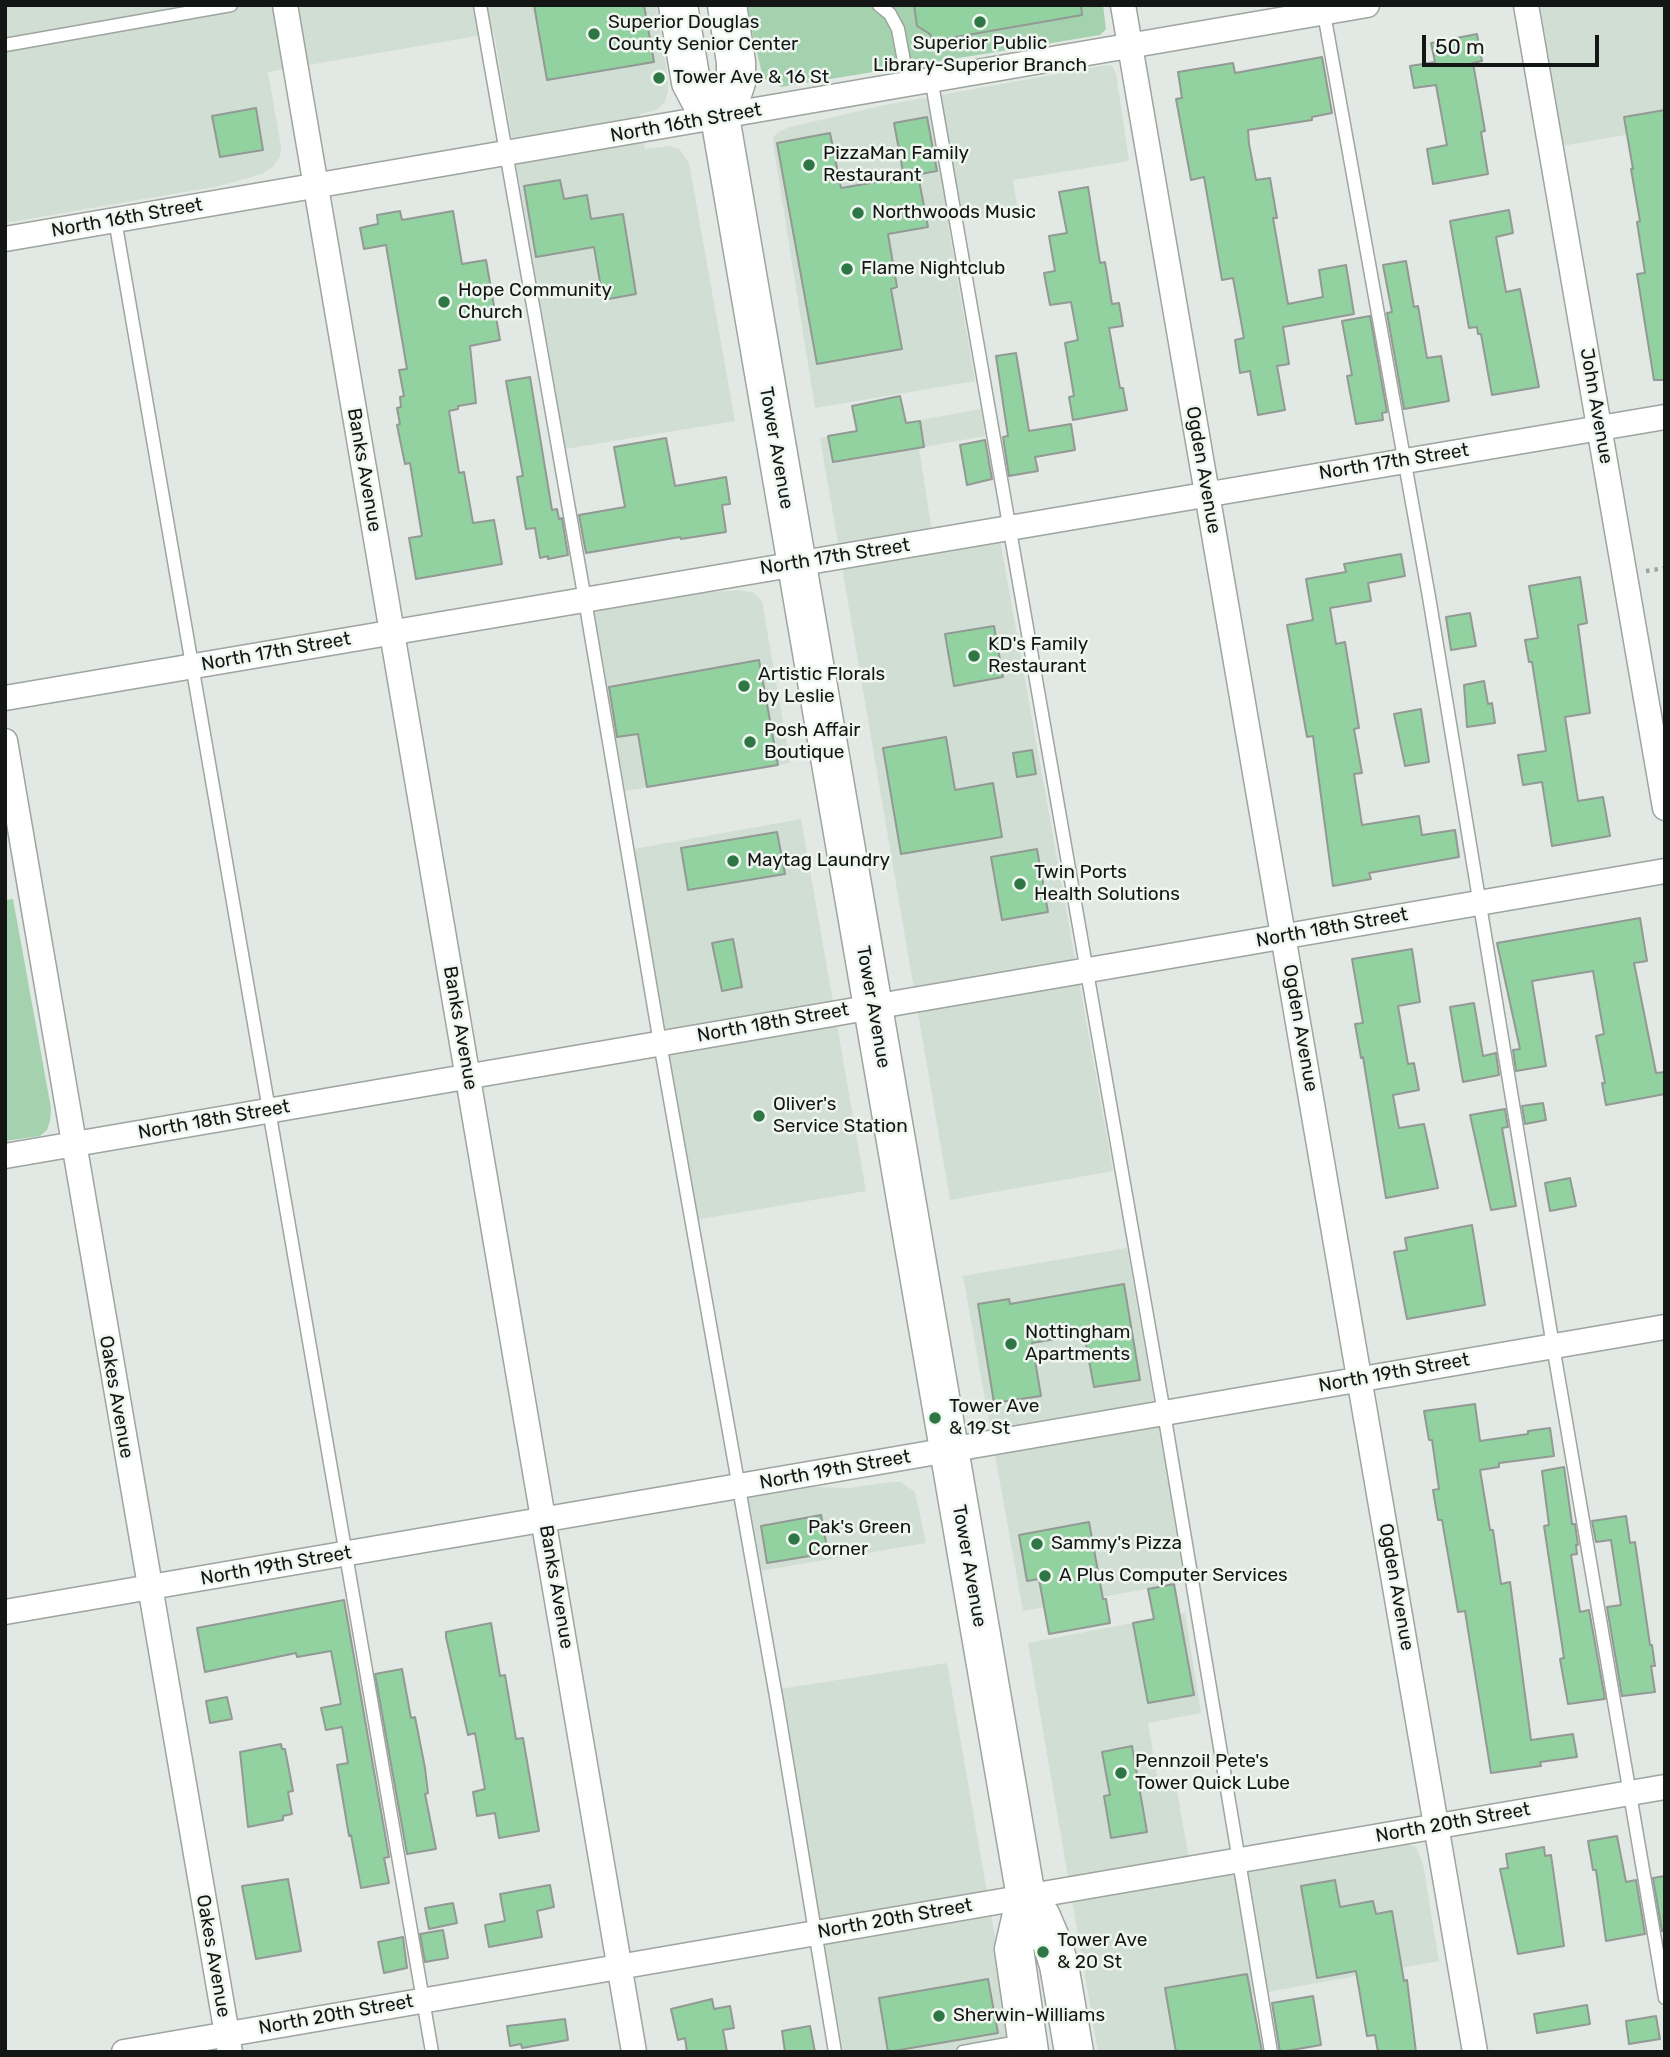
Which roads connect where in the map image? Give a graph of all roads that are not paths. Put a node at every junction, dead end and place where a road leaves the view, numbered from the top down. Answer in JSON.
{"nodes":[{"id":1,"x":231,"y":5,"type":"edge"},
{"id":2,"x":285,"y":5,"type":"edge"},
{"id":3,"x":480,"y":5,"type":"edge"},
{"id":4,"x":678,"y":5,"type":"edge"},
{"id":5,"x":727,"y":5,"type":"edge"},
{"id":6,"x":879,"y":5,"type":"edge"},
{"id":7,"x":1123,"y":5,"type":"edge"},
{"id":8,"x":1367,"y":5,"type":"edge"},
{"id":9,"x":1526,"y":5,"type":"edge"},
{"id":10,"x":191,"y":9,"type":"edge"},
{"id":11,"x":1324,"y":9,"type":"edge"},
{"id":12,"x":5,"y":44,"type":"edge"},
{"id":13,"x":1131,"y":46,"type":"junction"},
{"id":14,"x":920,"y":80,"type":"junction"},
{"id":15,"x":719,"y":117,"type":"junction"},
{"id":16,"x":508,"y":154,"type":"junction"},
{"id":17,"x":316,"y":186,"type":"junction"},
{"id":18,"x":115,"y":220,"type":"junction"},
{"id":19,"x":5,"y":239,"type":"edge"},
{"id":20,"x":1665,"y":417,"type":"edge"},
{"id":21,"x":1600,"y":428,"type":"junction"},
{"id":22,"x":1405,"y":460,"type":"junction"},
{"id":23,"x":1207,"y":493,"type":"junction"},
{"id":24,"x":1009,"y":527,"type":"junction"},
{"id":25,"x":796,"y":563,"type":"junction"},
{"id":26,"x":585,"y":600,"type":"junction"},
{"id":27,"x":392,"y":632,"type":"junction"},
{"id":28,"x":193,"y":666,"type":"junction"},
{"id":29,"x":5,"y":698,"type":"edge"},
{"id":30,"x":5,"y":741,"type":"edge"},
{"id":31,"x":1665,"y":808,"type":"edge"},
{"id":32,"x":13,"y":836,"type":"edge"},
{"id":33,"x":1665,"y":871,"type":"edge"},
{"id":34,"x":1481,"y":902,"type":"junction"},
{"id":35,"x":1284,"y":936,"type":"junction"},
{"id":36,"x":1085,"y":970,"type":"junction"},
{"id":37,"x":873,"y":1006,"type":"junction"},
{"id":38,"x":660,"y":1042,"type":"junction"},
{"id":39,"x":468,"y":1076,"type":"junction"},
{"id":40,"x":269,"y":1110,"type":"junction"},
{"id":41,"x":73,"y":1144,"type":"junction"},
{"id":42,"x":5,"y":1156,"type":"edge"},
{"id":43,"x":1665,"y":1327,"type":"edge"},
{"id":44,"x":1553,"y":1346,"type":"junction"},
{"id":45,"x":1361,"y":1379,"type":"junction"},
{"id":46,"x":1164,"y":1413,"type":"junction"},
{"id":47,"x":949,"y":1450,"type":"junction"},
{"id":48,"x":739,"y":1486,"type":"junction"},
{"id":49,"x":544,"y":1520,"type":"junction"},
{"id":50,"x":345,"y":1554,"type":"junction"},
{"id":51,"x":149,"y":1588,"type":"junction"},
{"id":52,"x":5,"y":1612,"type":"edge"},
{"id":53,"x":1665,"y":1787,"type":"edge"},
{"id":54,"x":1630,"y":1793,"type":"junction"},
{"id":55,"x":1436,"y":1826,"type":"junction"},
{"id":56,"x":1238,"y":1860,"type":"junction"},
{"id":57,"x":1026,"y":1897,"type":"junction"},
{"id":58,"x":815,"y":1933,"type":"junction"},
{"id":59,"x":620,"y":1966,"type":"junction"},
{"id":60,"x":1665,"y":1998,"type":"edge"},
{"id":61,"x":424,"y":2000,"type":"junction"},
{"id":62,"x":228,"y":2043,"type":"edge"},
{"id":63,"x":1028,"y":2046,"type":"edge"},
{"id":64,"x":124,"y":2052,"type":"edge"},
{"id":65,"x":432,"y":2052,"type":"edge"},
{"id":66,"x":634,"y":2052,"type":"edge"},
{"id":67,"x":835,"y":2052,"type":"edge"},
{"id":68,"x":962,"y":2052,"type":"edge"},
{"id":69,"x":1074,"y":2052,"type":"edge"},
{"id":70,"x":1271,"y":2052,"type":"edge"},
{"id":71,"x":1475,"y":2052,"type":"edge"}],
"edges":[{"from":1,"to":10,"type":"lane"},
{"from":2,"to":17,"type":"street","name":"Banks Avenue"},
{"from":3,"to":16,"type":"lane"},
{"from":4,"to":15,"type":"main road"},
{"from":5,"to":15,"type":"main road"},
{"from":6,"to":14,"type":"lane"},
{"from":7,"to":13,"type":"street","name":"Ogden Avenue"},
{"from":8,"to":11,"type":"street","name":"North 16th Street"},
{"from":9,"to":21,"type":"street","name":"John Avenue"},
{"from":10,"to":12,"type":"lane"},
{"from":11,"to":13,"type":"street","name":"North 16th Street"},
{"from":11,"to":22,"type":"lane"},
{"from":13,"to":14,"type":"street","name":"North 16th Street"},
{"from":13,"to":23,"type":"street","name":"Ogden Avenue"},
{"from":14,"to":15,"type":"street","name":"North 16th Street"},
{"from":14,"to":24,"type":"lane"},
{"from":15,"to":16,"type":"street","name":"North 16th Street"},
{"from":15,"to":25,"type":"main road","name":"Tower Avenue"},
{"from":16,"to":17,"type":"street","name":"North 16th Street"},
{"from":16,"to":26,"type":"lane"},
{"from":17,"to":18,"type":"street","name":"North 16th Street"},
{"from":17,"to":27,"type":"street","name":"Banks Avenue"},
{"from":18,"to":19,"type":"street","name":"North 16th Street"},
{"from":18,"to":28,"type":"lane"},
{"from":20,"to":21,"type":"street","name":"North 17th Street"},
{"from":21,"to":22,"type":"street","name":"North 17th Street"},
{"from":21,"to":31,"type":"street","name":"John Avenue"},
{"from":22,"to":23,"type":"street","name":"North 17th Street"},
{"from":22,"to":34,"type":"lane"},
{"from":23,"to":24,"type":"street","name":"North 17th Street"},
{"from":23,"to":35,"type":"street","name":"Ogden Avenue"},
{"from":24,"to":25,"type":"street","name":"North 17th Street"},
{"from":24,"to":36,"type":"lane"},
{"from":25,"to":26,"type":"street","name":"North 17th Street"},
{"from":25,"to":37,"type":"main road","name":"Tower Avenue"},
{"from":26,"to":27,"type":"street","name":"North 17th Street"},
{"from":26,"to":38,"type":"lane"},
{"from":27,"to":28,"type":"street","name":"North 17th Street"},
{"from":27,"to":39,"type":"street","name":"Banks Avenue"},
{"from":28,"to":29,"type":"street","name":"North 17th Street"},
{"from":28,"to":40,"type":"lane"},
{"from":30,"to":32,"type":"street","name":"Oakes Avenue"},
{"from":32,"to":41,"type":"street","name":"Oakes Avenue"},
{"from":33,"to":34,"type":"street","name":"North 18th Street"},
{"from":34,"to":35,"type":"street","name":"North 18th Street"},
{"from":34,"to":44,"type":"lane"},
{"from":35,"to":36,"type":"street","name":"North 18th Street"},
{"from":35,"to":45,"type":"street","name":"Ogden Avenue"},
{"from":36,"to":37,"type":"street","name":"North 18th Street"},
{"from":36,"to":46,"type":"lane"},
{"from":37,"to":38,"type":"street","name":"North 18th Street"},
{"from":37,"to":47,"type":"main road","name":"Tower Avenue"},
{"from":38,"to":39,"type":"street","name":"North 18th Street"},
{"from":38,"to":48,"type":"lane"},
{"from":39,"to":40,"type":"street","name":"North 18th Street"},
{"from":39,"to":49,"type":"street","name":"Banks Avenue"},
{"from":40,"to":41,"type":"street","name":"North 18th Street"},
{"from":40,"to":50,"type":"lane"},
{"from":41,"to":42,"type":"street","name":"North 18th Street"},
{"from":41,"to":51,"type":"street","name":"Oakes Avenue"},
{"from":43,"to":44,"type":"street","name":"North 19th Street"},
{"from":44,"to":45,"type":"street","name":"North 19th Street"},
{"from":44,"to":54,"type":"lane"},
{"from":45,"to":46,"type":"street","name":"North 19th Street"},
{"from":45,"to":55,"type":"street","name":"Ogden Avenue"},
{"from":46,"to":47,"type":"street","name":"North 19th Street"},
{"from":46,"to":56,"type":"lane"},
{"from":47,"to":48,"type":"street","name":"North 19th Street"},
{"from":47,"to":57,"type":"main road","name":"Tower Avenue"},
{"from":48,"to":49,"type":"street","name":"North 19th Street"},
{"from":48,"to":58,"type":"lane"},
{"from":49,"to":50,"type":"street","name":"North 19th Street"},
{"from":49,"to":59,"type":"street","name":"Banks Avenue"},
{"from":50,"to":51,"type":"street","name":"North 19th Street"},
{"from":50,"to":61,"type":"lane"},
{"from":51,"to":52,"type":"street","name":"North 19th Street"},
{"from":51,"to":62,"type":"street","name":"Oakes Avenue"},
{"from":53,"to":54,"type":"street","name":"North 20th Street"},
{"from":54,"to":55,"type":"street","name":"North 20th Street"},
{"from":54,"to":60,"type":"lane"},
{"from":55,"to":56,"type":"street","name":"North 20th Street"},
{"from":55,"to":71,"type":"street","name":"Ogden Avenue"},
{"from":56,"to":57,"type":"street","name":"North 20th Street"},
{"from":56,"to":70,"type":"lane"},
{"from":57,"to":58,"type":"street","name":"North 20th Street"},
{"from":57,"to":63,"type":"main road","name":"Tower Avenue"},
{"from":57,"to":69,"type":"main road","name":"Tower Avenue"},
{"from":58,"to":59,"type":"street","name":"North 20th Street"},
{"from":58,"to":67,"type":"lane"},
{"from":59,"to":61,"type":"street","name":"North 20th Street"},
{"from":59,"to":66,"type":"street","name":"Banks Avenue"},
{"from":61,"to":62,"type":"street","name":"North 20th Street"},
{"from":61,"to":65,"type":"lane"},
{"from":62,"to":64,"type":"street","name":"North 20th Street"},
{"from":63,"to":68,"type":"lane"}]}
